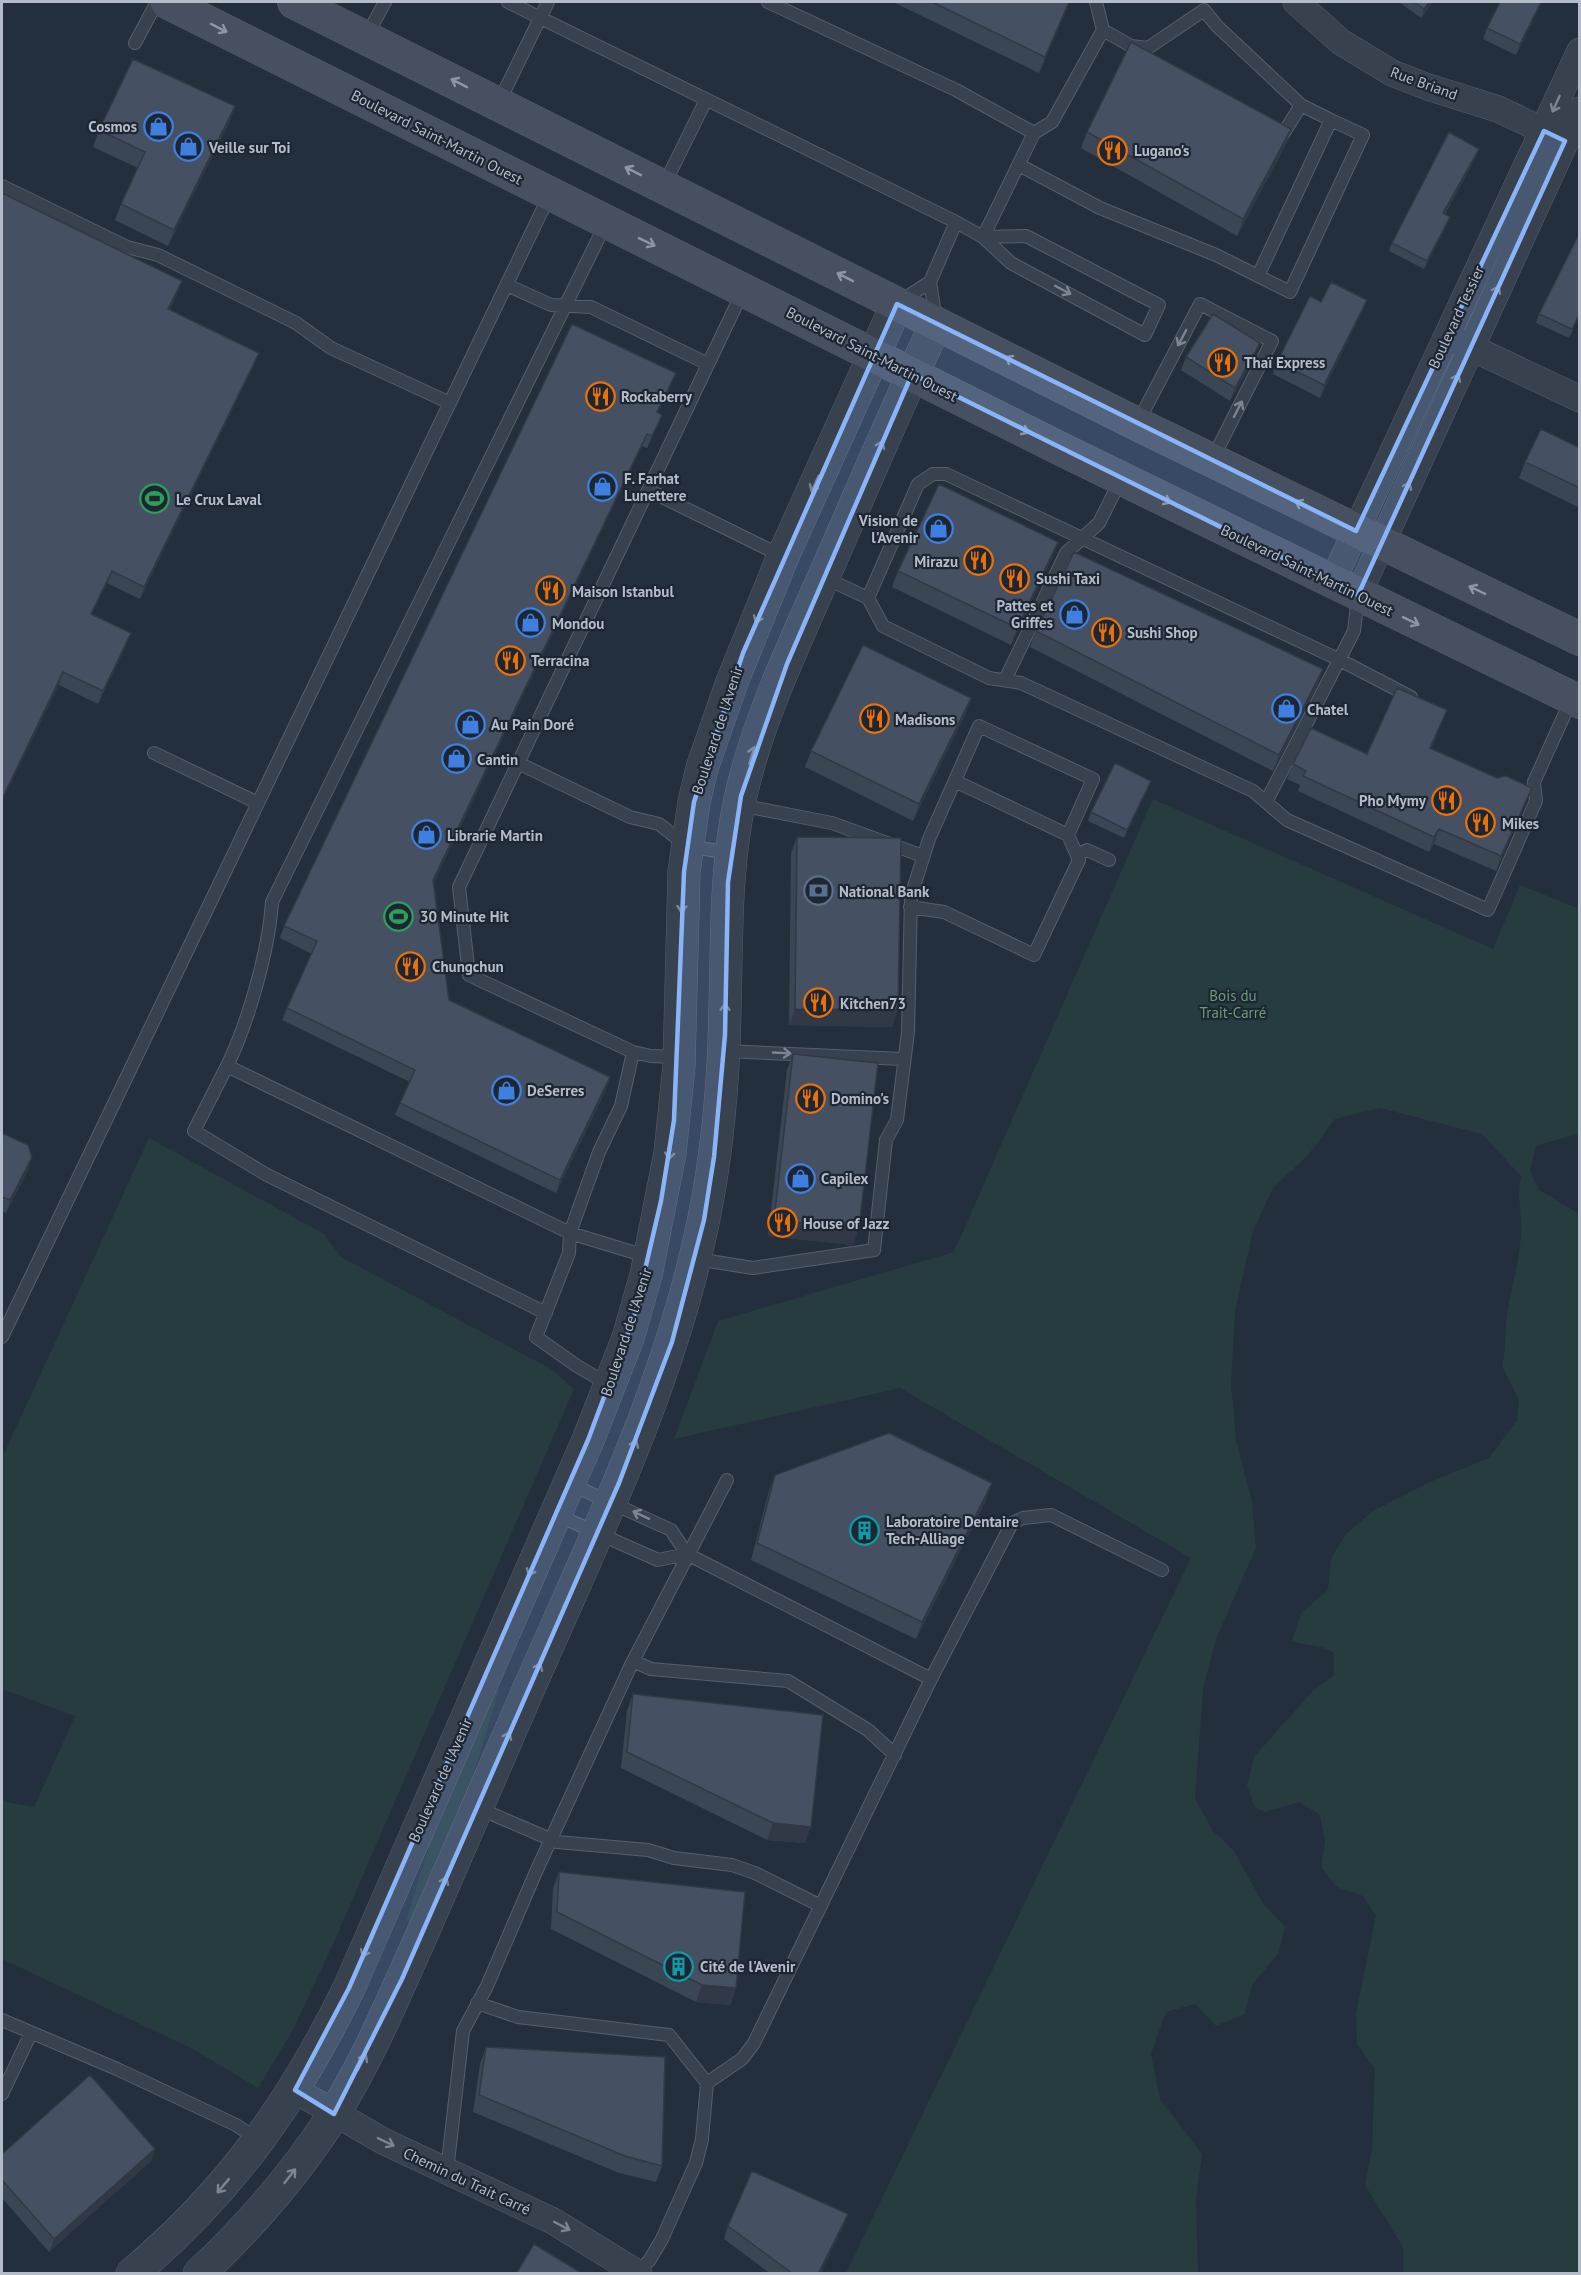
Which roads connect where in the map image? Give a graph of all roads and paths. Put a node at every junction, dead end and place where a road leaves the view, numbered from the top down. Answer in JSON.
{"nodes":[{"id":1,"x":157,"y":2,"type":"edge"},
{"id":2,"x":167,"y":2,"type":"edge"},
{"id":3,"x":295,"y":2,"type":"edge"},
{"id":4,"x":385,"y":2,"type":"edge"},
{"id":5,"x":508,"y":2,"type":"edge"},
{"id":6,"x":548,"y":2,"type":"edge"},
{"id":7,"x":768,"y":2,"type":"edge"},
{"id":8,"x":1096,"y":2,"type":"edge"},
{"id":9,"x":1296,"y":2,"type":"edge"},
{"id":10,"x":540,"y":17,"type":"junction"},
{"id":11,"x":1103,"y":30,"type":"junction"},
{"id":12,"x":366,"y":37,"type":"junction"},
{"id":13,"x":135,"y":43,"type":"dead end"},
{"id":14,"x":1580,"y":51,"type":"edge"},
{"id":15,"x":706,"y":100,"type":"junction"},
{"id":16,"x":498,"y":103,"type":"junction"},
{"id":17,"x":1301,"y":105,"type":"junction"},
{"id":18,"x":1580,"y":110,"type":"edge"},
{"id":19,"x":1331,"y":120,"type":"junction"},
{"id":20,"x":1262,"y":123,"type":"edge"},
{"id":21,"x":1034,"y":133,"type":"junction"},
{"id":22,"x":1554,"y":136,"type":"junction"},
{"id":23,"x":1019,"y":165,"type":"junction"},
{"id":24,"x":2,"y":186,"type":"edge"},
{"id":25,"x":663,"y":186,"type":"junction"},
{"id":26,"x":551,"y":194,"type":"junction"},
{"id":27,"x":606,"y":222,"type":"junction"},
{"id":28,"x":956,"y":222,"type":"junction"},
{"id":29,"x":983,"y":237,"type":"junction"},
{"id":30,"x":1258,"y":276,"type":"junction"},
{"id":31,"x":930,"y":282,"type":"junction"},
{"id":32,"x":507,"y":285,"type":"junction"},
{"id":33,"x":744,"y":289,"type":"junction"},
{"id":34,"x":897,"y":304,"type":"junction"},
{"id":35,"x":564,"y":306,"type":"junction"},
{"id":36,"x":936,"y":324,"type":"junction"},
{"id":37,"x":1447,"y":336,"type":"junction"},
{"id":38,"x":1470,"y":348,"type":"junction"},
{"id":39,"x":873,"y":354,"type":"junction"},
{"id":40,"x":708,"y":364,"type":"junction"},
{"id":41,"x":912,"y":374,"type":"junction"},
{"id":42,"x":1580,"y":399,"type":"edge"},
{"id":43,"x":450,"y":403,"type":"junction"},
{"id":44,"x":1137,"y":424,"type":"junction"},
{"id":45,"x":1211,"y":461,"type":"junction"},
{"id":46,"x":1121,"y":479,"type":"junction"},
{"id":47,"x":648,"y":490,"type":"junction"},
{"id":48,"x":1369,"y":537,"type":"junction"},
{"id":49,"x":1081,"y":540,"type":"junction"},
{"id":50,"x":783,"y":556,"type":"junction"},
{"id":51,"x":824,"y":577,"type":"junction"},
{"id":52,"x":1345,"y":589,"type":"junction"},
{"id":53,"x":868,"y":598,"type":"junction"},
{"id":54,"x":1580,"y":639,"type":"edge"},
{"id":55,"x":1340,"y":660,"type":"junction"},
{"id":56,"x":1005,"y":680,"type":"junction"},
{"id":57,"x":1576,"y":700,"type":"edge"},
{"id":58,"x":1423,"y":703,"type":"edge"},
{"id":59,"x":154,"y":753,"type":"dead end"},
{"id":60,"x":518,"y":764,"type":"junction"},
{"id":61,"x":955,"y":782,"type":"junction"},
{"id":62,"x":1266,"y":802,"type":"junction"},
{"id":63,"x":258,"y":803,"type":"junction"},
{"id":64,"x":739,"y":805,"type":"junction"},
{"id":65,"x":1068,"y":835,"type":"junction"},
{"id":66,"x":687,"y":846,"type":"junction"},
{"id":67,"x":731,"y":853,"type":"junction"},
{"id":68,"x":1077,"y":855,"type":"junction"},
{"id":69,"x":922,"y":856,"type":"junction"},
{"id":70,"x":1109,"y":860,"type":"dead end"},
{"id":71,"x":910,"y":907,"type":"junction"},
{"id":72,"x":723,"y":1051,"type":"junction"},
{"id":73,"x":633,"y":1052,"type":"junction"},
{"id":74,"x":679,"y":1057,"type":"junction"},
{"id":75,"x":903,"y":1059,"type":"junction"},
{"id":76,"x":227,"y":1066,"type":"junction"},
{"id":77,"x":570,"y":1233,"type":"junction"},
{"id":78,"x":650,"y":1257,"type":"junction"},
{"id":79,"x":695,"y":1259,"type":"junction"},
{"id":80,"x":546,"y":1313,"type":"junction"},
{"id":81,"x":2,"y":1337,"type":"edge"},
{"id":82,"x":611,"y":1385,"type":"junction"},
{"id":83,"x":727,"y":1480,"type":"dead end"},
{"id":84,"x":569,"y":1484,"type":"junction"},
{"id":85,"x":610,"y":1502,"type":"junction"},
{"id":86,"x":556,"y":1515,"type":"junction"},
{"id":87,"x":597,"y":1532,"type":"junction"},
{"id":88,"x":687,"y":1554,"type":"junction"},
{"id":89,"x":1162,"y":1570,"type":"dead end"},
{"id":90,"x":633,"y":1661,"type":"junction"},
{"id":91,"x":932,"y":1679,"type":"junction"},
{"id":92,"x":895,"y":1755,"type":"junction"},
{"id":93,"x":477,"y":1808,"type":"junction"},
{"id":94,"x":550,"y":1840,"type":"junction"},
{"id":95,"x":821,"y":1906,"type":"junction"},
{"id":96,"x":477,"y":2004,"type":"junction"},
{"id":97,"x":2,"y":2020,"type":"edge"},
{"id":98,"x":31,"y":2033,"type":"junction"},
{"id":99,"x":707,"y":2082,"type":"junction"},
{"id":100,"x":295,"y":2090,"type":"junction"},
{"id":101,"x":2,"y":2094,"type":"edge"},
{"id":102,"x":334,"y":2114,"type":"junction"},
{"id":103,"x":259,"y":2140,"type":"junction"},
{"id":104,"x":447,"y":2171,"type":"junction"},
{"id":105,"x":637,"y":2273,"type":"edge"},
{"id":106,"x":132,"y":2274,"type":"edge"},
{"id":107,"x":199,"y":2274,"type":"edge"}],
"edges":[{"from":1,"to":13,"type":"lane"},
{"from":2,"to":26,"type":"main road","name":"Boulevard Saint-Martin Ouest","one_way":true},
{"from":3,"to":12,"type":"main road"},
{"from":4,"to":12,"type":"lane"},
{"from":5,"to":10,"type":"lane"},
{"from":6,"to":10,"type":"lane"},
{"from":7,"to":21,"type":"lane"},
{"from":8,"to":11,"type":"lane"},
{"from":9,"to":22,"type":"street","name":"Rue Briand"},
{"from":10,"to":15,"type":"lane"},
{"from":10,"to":16,"type":"lane"},
{"from":11,"to":17,"type":"lane"},
{"from":11,"to":21,"type":"lane"},
{"from":16,"to":12,"type":"main road","one_way":true},
{"from":14,"to":22,"type":"street","name":"Boulevard Tessier","one_way":true},
{"from":15,"to":25,"type":"lane"},
{"from":15,"to":28,"type":"lane"},
{"from":25,"to":16,"type":"main road","one_way":true},
{"from":17,"to":19,"type":"lane"},
{"from":17,"to":20,"type":"lane"},
{"from":18,"to":22,"type":"street","name":"Boulevard Tessier"},
{"from":19,"to":30,"type":"lane"},
{"from":19,"to":30,"type":"lane"},
{"from":21,"to":23,"type":"lane"},
{"from":22,"to":37,"type":"street","name":"Boulevard Tessier"},
{"from":38,"to":22,"type":"street","name":"Boulevard Tessier","one_way":true},
{"from":23,"to":29,"type":"lane"},
{"from":23,"to":30,"type":"lane"},
{"from":24,"to":43,"type":"lane"},
{"from":34,"to":25,"type":"main road","one_way":true},
{"from":26,"to":27,"type":"main road","name":"Boulevard Saint-Martin Ouest"},
{"from":26,"to":32,"type":"lane"},
{"from":27,"to":33,"type":"main road","name":"Boulevard Saint-Martin Ouest","one_way":true},
{"from":27,"to":35,"type":"lane"},
{"from":28,"to":29,"type":"lane"},
{"from":28,"to":31,"type":"lane"},
{"from":29,"to":29,"type":"lane","one_way":true},
{"from":31,"to":34,"type":"lane"},
{"from":31,"to":36,"type":"lane"},
{"from":32,"to":35,"type":"lane"},
{"from":32,"to":43,"type":"lane"},
{"from":33,"to":39,"type":"main road","name":"Boulevard Saint-Martin Ouest"},
{"from":33,"to":40,"type":"lane"},
{"from":34,"to":36,"type":"main road"},
{"from":34,"to":39,"type":"street","name":"Boulevard de l'Avenir"},
{"from":35,"to":40,"type":"lane"},
{"from":35,"to":76,"type":"lane"},
{"from":36,"to":41,"type":"street"},
{"from":44,"to":36,"type":"main road","one_way":true},
{"from":37,"to":38,"type":"street"},
{"from":37,"to":48,"type":"street","name":"Boulevard Tessier"},
{"from":38,"to":42,"type":"street"},
{"from":48,"to":38,"type":"street","name":"Boulevard Tessier","one_way":true},
{"from":39,"to":41,"type":"main road","name":"Boulevard Saint-Martin Ouest"},
{"from":39,"to":50,"type":"street","name":"Boulevard de l'Avenir","one_way":true},
{"from":40,"to":47,"type":"lane"},
{"from":41,"to":46,"type":"main road","name":"Boulevard Saint-Martin Ouest","one_way":true},
{"from":51,"to":41,"type":"street","one_way":true},
{"from":43,"to":63,"type":"lane"},
{"from":44,"to":45,"type":"main road"},
{"from":45,"to":44,"type":"lane","one_way":true},
{"from":48,"to":45,"type":"main road","one_way":true},
{"from":46,"to":49,"type":"lane"},
{"from":46,"to":52,"type":"main road","name":"Boulevard Saint-Martin Ouest","one_way":true},
{"from":47,"to":50,"type":"lane"},
{"from":47,"to":60,"type":"lane"},
{"from":48,"to":52,"type":"street","name":"Boulevard Tessier"},
{"from":54,"to":48,"type":"main road","one_way":true},
{"from":49,"to":53,"type":"lane"},
{"from":49,"to":55,"type":"lane"},
{"from":49,"to":56,"type":"lane"},
{"from":50,"to":66,"type":"street","name":"Boulevard de l'Avenir","one_way":true},
{"from":51,"to":53,"type":"lane"},
{"from":64,"to":51,"type":"street","one_way":true},
{"from":52,"to":55,"type":"lane"},
{"from":52,"to":57,"type":"main road","name":"Boulevard Saint-Martin Ouest","one_way":true},
{"from":53,"to":56,"type":"lane"},
{"from":55,"to":58,"type":"lane"},
{"from":55,"to":62,"type":"lane"},
{"from":56,"to":62,"type":"lane"},
{"from":57,"to":62,"type":"lane"},
{"from":59,"to":63,"type":"lane"},
{"from":60,"to":66,"type":"lane"},
{"from":60,"to":73,"type":"lane"},
{"from":61,"to":65,"type":"lane"},
{"from":61,"to":65,"type":"lane"},
{"from":61,"to":69,"type":"lane"},
{"from":63,"to":81,"type":"lane"},
{"from":64,"to":67,"type":"street"},
{"from":64,"to":69,"type":"lane"},
{"from":65,"to":68,"type":"lane"},
{"from":66,"to":67,"type":"lane"},
{"from":66,"to":74,"type":"street","name":"Boulevard de l'Avenir","one_way":true},
{"from":72,"to":67,"type":"street","one_way":true},
{"from":68,"to":70,"type":"lane"},
{"from":68,"to":71,"type":"lane"},
{"from":69,"to":71,"type":"lane"},
{"from":71,"to":75,"type":"lane"},
{"from":72,"to":75,"type":"lane","one_way":true},
{"from":72,"to":79,"type":"street"},
{"from":73,"to":74,"type":"lane"},
{"from":73,"to":77,"type":"lane"},
{"from":74,"to":78,"type":"street","name":"Boulevard de l'Avenir","one_way":true},
{"from":75,"to":79,"type":"lane"},
{"from":76,"to":77,"type":"lane"},
{"from":76,"to":80,"type":"lane"},
{"from":77,"to":78,"type":"lane"},
{"from":77,"to":80,"type":"lane"},
{"from":78,"to":82,"type":"street","name":"Boulevard de l'Avenir"},
{"from":85,"to":79,"type":"street","one_way":true},
{"from":80,"to":82,"type":"lane"},
{"from":82,"to":84,"type":"street","name":"Boulevard de l'Avenir"},
{"from":83,"to":88,"type":"lane"},
{"from":84,"to":85,"type":"lane"},
{"from":84,"to":86,"type":"street","name":"Boulevard de l'Avenir"},
{"from":85,"to":87,"type":"street"},
{"from":88,"to":85,"type":"lane","one_way":true},
{"from":86,"to":87,"type":"lane"},
{"from":86,"to":100,"type":"street","name":"Boulevard de l'Avenir","one_way":true},
{"from":87,"to":88,"type":"lane"},
{"from":93,"to":87,"type":"street","one_way":true},
{"from":88,"to":90,"type":"lane"},
{"from":88,"to":91,"type":"lane"},
{"from":89,"to":91,"type":"lane"},
{"from":90,"to":92,"type":"lane"},
{"from":90,"to":94,"type":"lane"},
{"from":91,"to":92,"type":"lane"},
{"from":92,"to":95,"type":"lane"},
{"from":93,"to":94,"type":"lane"},
{"from":102,"to":93,"type":"street","one_way":true},
{"from":94,"to":95,"type":"lane"},
{"from":94,"to":96,"type":"lane"},
{"from":95,"to":99,"type":"lane"},
{"from":96,"to":99,"type":"lane"},
{"from":96,"to":104,"type":"lane"},
{"from":97,"to":98,"type":"lane"},
{"from":98,"to":101,"type":"lane"},
{"from":98,"to":103,"type":"lane"},
{"from":99,"to":105,"type":"lane"},
{"from":100,"to":102,"type":"street","name":"Chemin du Trait Carré"},
{"from":100,"to":103,"type":"street","name":"Boulevard de l'Avenir"},
{"from":102,"to":104,"type":"street","name":"Chemin du Trait Carré","one_way":true},
{"from":107,"to":102,"type":"street","one_way":true},
{"from":103,"to":106,"type":"street","name":"Boulevard de l'Avenir","one_way":true},
{"from":104,"to":105,"type":"street","name":"Chemin du Trait Carré","one_way":true}]}
